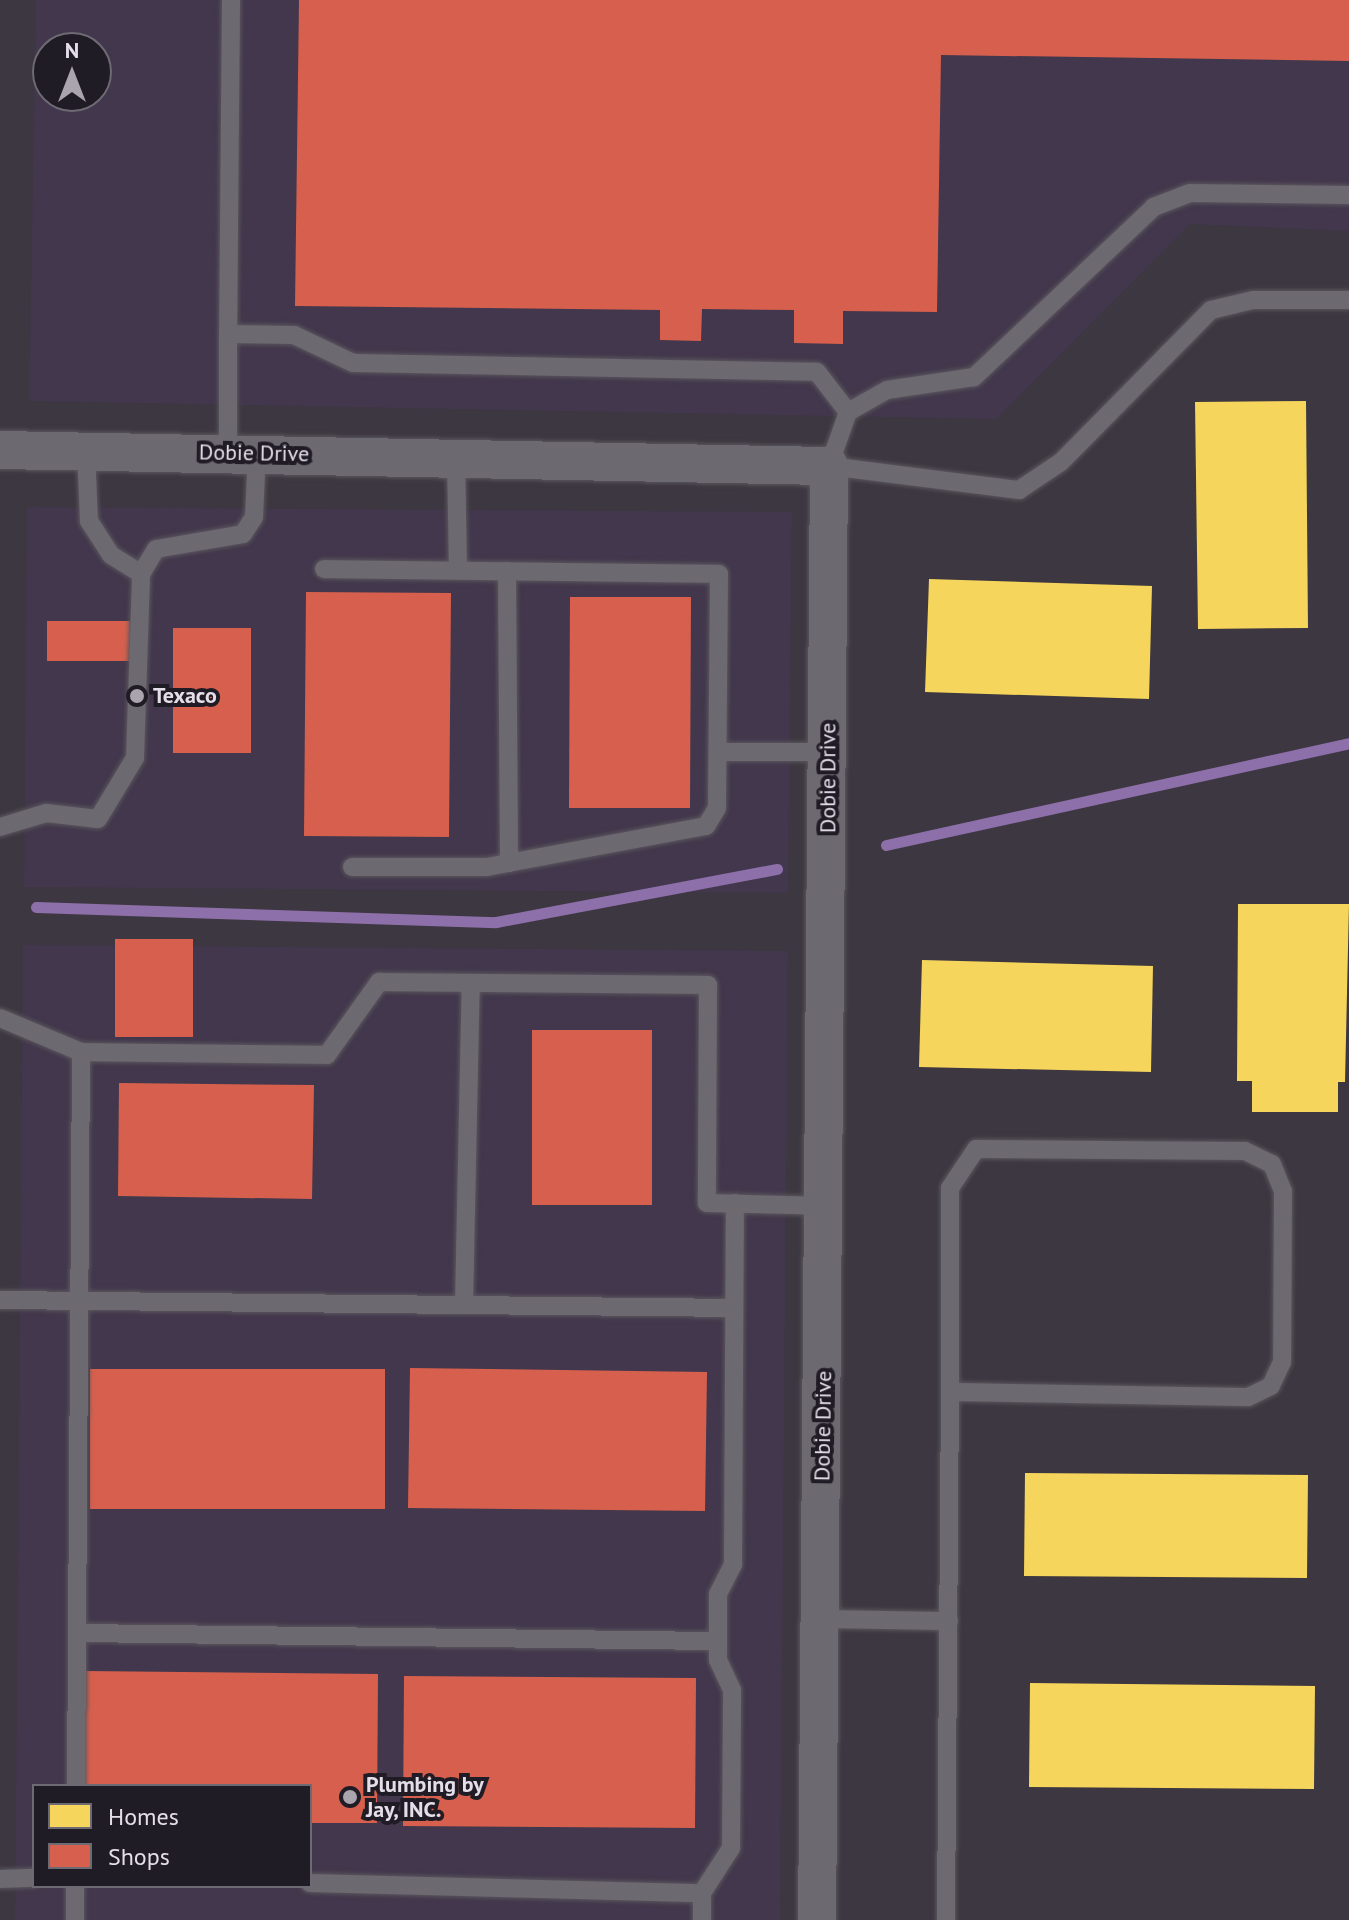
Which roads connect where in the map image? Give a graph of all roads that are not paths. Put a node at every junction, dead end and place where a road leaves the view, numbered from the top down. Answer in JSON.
{"nodes":[{"id":1,"x":231,"y":0,"type":"edge"},
{"id":2,"x":1349,"y":195,"type":"edge"},
{"id":3,"x":1349,"y":300,"type":"edge"},
{"id":4,"x":228,"y":334,"type":"junction"},
{"id":5,"x":848,"y":412,"type":"junction"},
{"id":6,"x":0,"y":450,"type":"edge"},
{"id":7,"x":86,"y":450,"type":"junction"},
{"id":8,"x":242,"y":452,"type":"junction"},
{"id":9,"x":456,"y":457,"type":"junction"},
{"id":10,"x":829,"y":466,"type":"junction"},
{"id":11,"x":324,"y":569,"type":"dead end"},
{"id":12,"x":458,"y":570,"type":"junction"},
{"id":13,"x":507,"y":571,"type":"junction"},
{"id":14,"x":141,"y":574,"type":"junction"},
{"id":15,"x":718,"y":752,"type":"junction"},
{"id":16,"x":828,"y":752,"type":"junction"},
{"id":17,"x":0,"y":827,"type":"edge"},
{"id":18,"x":509,"y":863,"type":"junction"},
{"id":19,"x":352,"y":867,"type":"dead end"},
{"id":20,"x":471,"y":983,"type":"junction"},
{"id":21,"x":0,"y":1018,"type":"edge"},
{"id":22,"x":81,"y":1052,"type":"junction"},
{"id":23,"x":735,"y":1203,"type":"junction"},
{"id":24,"x":826,"y":1206,"type":"junction"},
{"id":25,"x":0,"y":1300,"type":"edge"},
{"id":26,"x":79,"y":1300,"type":"junction"},
{"id":27,"x":464,"y":1305,"type":"junction"},
{"id":28,"x":734,"y":1308,"type":"junction"},
{"id":29,"x":950,"y":1392,"type":"junction"},
{"id":30,"x":820,"y":1619,"type":"junction"},
{"id":31,"x":949,"y":1621,"type":"junction"},
{"id":32,"x":77,"y":1633,"type":"junction"},
{"id":33,"x":718,"y":1641,"type":"junction"},
{"id":34,"x":76,"y":1784,"type":"edge"},
{"id":35,"x":32,"y":1878,"type":"edge"},
{"id":36,"x":0,"y":1879,"type":"edge"},
{"id":37,"x":312,"y":1883,"type":"edge"},
{"id":38,"x":75,"y":1888,"type":"edge"},
{"id":39,"x":702,"y":1893,"type":"junction"},
{"id":40,"x":75,"y":1920,"type":"edge"},
{"id":41,"x":702,"y":1920,"type":"edge"},
{"id":42,"x":817,"y":1920,"type":"edge"},
{"id":43,"x":946,"y":1920,"type":"edge"}],
"edges":[{"from":1,"to":4,"type":"lane"},
{"from":2,"to":5,"type":"lane"},
{"from":3,"to":10,"type":"lane"},
{"from":4,"to":5,"type":"lane"},
{"from":4,"to":8,"type":"lane"},
{"from":5,"to":10,"type":"lane"},
{"from":6,"to":7,"type":"street","name":"Dobie Drive"},
{"from":7,"to":8,"type":"street","name":"Dobie Drive"},
{"from":7,"to":14,"type":"lane"},
{"from":8,"to":9,"type":"street","name":"Dobie Drive"},
{"from":8,"to":14,"type":"lane"},
{"from":9,"to":10,"type":"street","name":"Dobie Drive"},
{"from":9,"to":12,"type":"lane"},
{"from":10,"to":16,"type":"street","name":"Dobie Drive"},
{"from":11,"to":12,"type":"lane"},
{"from":12,"to":13,"type":"lane"},
{"from":13,"to":15,"type":"lane"},
{"from":13,"to":18,"type":"lane"},
{"from":14,"to":17,"type":"lane"},
{"from":15,"to":16,"type":"lane"},
{"from":15,"to":18,"type":"lane"},
{"from":16,"to":24,"type":"street","name":"Dobie Drive"},
{"from":18,"to":19,"type":"lane"},
{"from":20,"to":22,"type":"lane"},
{"from":20,"to":23,"type":"lane"},
{"from":20,"to":27,"type":"lane"},
{"from":21,"to":22,"type":"lane"},
{"from":22,"to":26,"type":"lane"},
{"from":23,"to":24,"type":"lane"},
{"from":23,"to":28,"type":"lane"},
{"from":24,"to":30,"type":"street","name":"Dobie Drive"},
{"from":25,"to":26,"type":"lane"},
{"from":26,"to":27,"type":"lane"},
{"from":26,"to":32,"type":"lane"},
{"from":27,"to":28,"type":"lane"},
{"from":28,"to":33,"type":"lane"},
{"from":29,"to":29,"type":"lane"},
{"from":29,"to":31,"type":"lane"},
{"from":30,"to":31,"type":"lane"},
{"from":30,"to":42,"type":"street","name":"Dobie Drive"},
{"from":31,"to":43,"type":"lane"},
{"from":32,"to":33,"type":"lane"},
{"from":32,"to":34,"type":"lane"},
{"from":33,"to":39,"type":"lane"},
{"from":35,"to":36,"type":"lane"},
{"from":37,"to":39,"type":"lane"},
{"from":38,"to":40,"type":"lane"},
{"from":39,"to":41,"type":"lane"}]}
